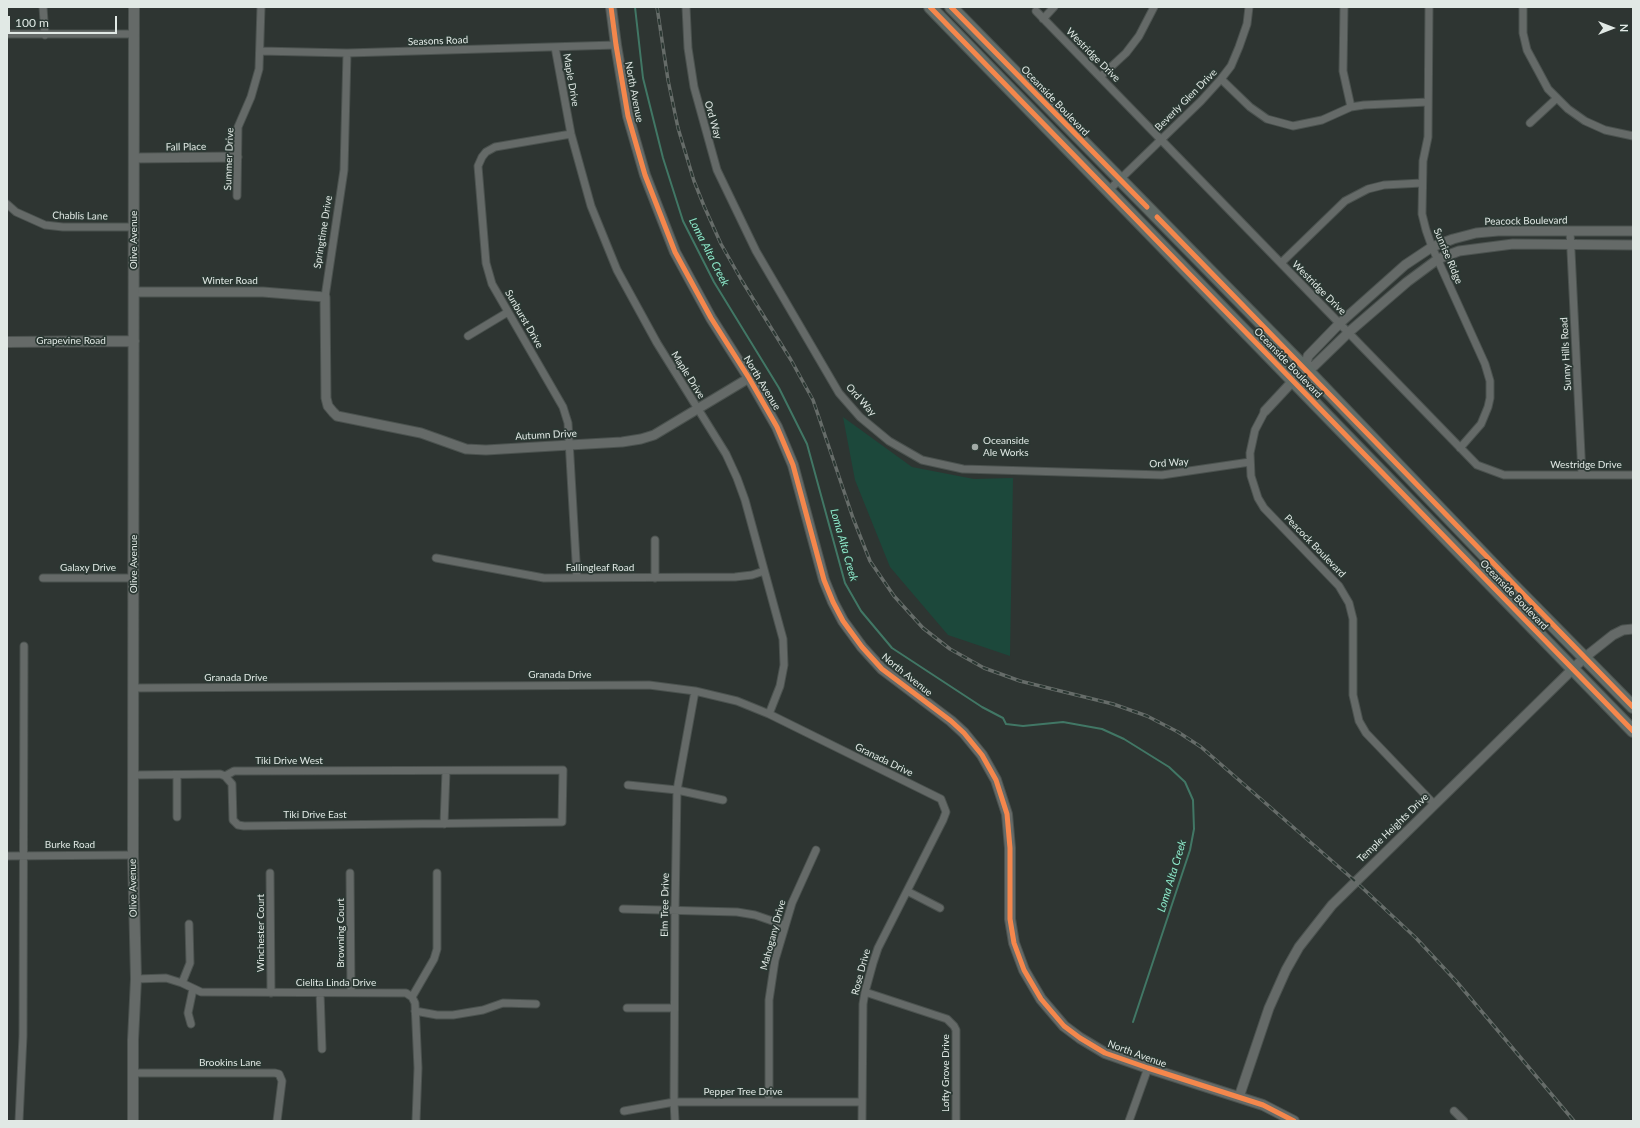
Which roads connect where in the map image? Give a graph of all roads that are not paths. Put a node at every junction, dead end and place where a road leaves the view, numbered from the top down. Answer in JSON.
{"nodes":[{"id":1,"x":43,"y":7,"type":"edge"},
{"id":2,"x":134,"y":7,"type":"edge"},
{"id":3,"x":261,"y":7,"type":"edge"},
{"id":4,"x":612,"y":7,"type":"edge"},
{"id":5,"x":686,"y":7,"type":"edge"},
{"id":6,"x":930,"y":7,"type":"edge"},
{"id":7,"x":951,"y":7,"type":"edge"},
{"id":8,"x":1054,"y":7,"type":"edge"},
{"id":9,"x":1154,"y":7,"type":"edge"},
{"id":10,"x":1249,"y":7,"type":"edge"},
{"id":11,"x":1344,"y":7,"type":"edge"},
{"id":12,"x":1430,"y":7,"type":"edge"},
{"id":13,"x":1523,"y":7,"type":"edge"},
{"id":14,"x":1036,"y":11,"type":"dead end"},
{"id":15,"x":1044,"y":19,"type":"junction"},
{"id":16,"x":7,"y":34,"type":"edge"},
{"id":17,"x":134,"y":34,"type":"junction"},
{"id":18,"x":45,"y":35,"type":"junction"},
{"id":19,"x":616,"y":45,"type":"junction"},
{"id":20,"x":555,"y":47,"type":"junction"},
{"id":21,"x":260,"y":51,"type":"junction"},
{"id":22,"x":347,"y":54,"type":"junction"},
{"id":23,"x":1100,"y":77,"type":"junction"},
{"id":24,"x":1221,"y":79,"type":"junction"},
{"id":25,"x":1556,"y":98,"type":"junction"},
{"id":26,"x":1428,"y":102,"type":"junction"},
{"id":27,"x":1351,"y":107,"type":"junction"},
{"id":28,"x":1530,"y":123,"type":"dead end"},
{"id":29,"x":571,"y":134,"type":"junction"},
{"id":30,"x":1633,"y":136,"type":"edge"},
{"id":31,"x":1161,"y":139,"type":"junction"},
{"id":32,"x":237,"y":157,"type":"junction"},
{"id":33,"x":134,"y":158,"type":"junction"},
{"id":34,"x":1120,"y":179,"type":"junction"},
{"id":35,"x":1422,"y":183,"type":"junction"},
{"id":36,"x":1109,"y":190,"type":"junction"},
{"id":37,"x":237,"y":196,"type":"dead end"},
{"id":38,"x":7,"y":204,"type":"edge"},
{"id":39,"x":134,"y":227,"type":"junction"},
{"id":40,"x":1570,"y":231,"type":"junction"},
{"id":41,"x":1633,"y":231,"type":"edge"},
{"id":42,"x":1571,"y":244,"type":"junction"},
{"id":43,"x":1633,"y":245,"type":"edge"},
{"id":44,"x":1432,"y":247,"type":"junction"},
{"id":45,"x":1438,"y":259,"type":"junction"},
{"id":46,"x":1281,"y":263,"type":"junction"},
{"id":47,"x":134,"y":292,"type":"junction"},
{"id":48,"x":325,"y":297,"type":"junction"},
{"id":49,"x":508,"y":312,"type":"junction"},
{"id":50,"x":1340,"y":323,"type":"junction"},
{"id":51,"x":1348,"y":332,"type":"junction"},
{"id":52,"x":468,"y":336,"type":"dead end"},
{"id":53,"x":134,"y":341,"type":"junction"},
{"id":54,"x":7,"y":342,"type":"edge"},
{"id":55,"x":1305,"y":368,"type":"junction"},
{"id":56,"x":749,"y":378,"type":"junction"},
{"id":57,"x":1292,"y":381,"type":"junction"},
{"id":58,"x":697,"y":408,"type":"junction"},
{"id":59,"x":1265,"y":411,"type":"joint"},
{"id":60,"x":333,"y":412,"type":"joint"},
{"id":61,"x":570,"y":445,"type":"junction"},
{"id":62,"x":1460,"y":448,"type":"junction"},
{"id":63,"x":1250,"y":462,"type":"junction"},
{"id":64,"x":1582,"y":475,"type":"junction"},
{"id":65,"x":1633,"y":475,"type":"edge"},
{"id":66,"x":655,"y":540,"type":"dead end"},
{"id":67,"x":436,"y":558,"type":"dead end"},
{"id":68,"x":764,"y":571,"type":"junction"},
{"id":69,"x":43,"y":578,"type":"dead end"},
{"id":70,"x":134,"y":578,"type":"junction"},
{"id":71,"x":577,"y":578,"type":"junction"},
{"id":72,"x":655,"y":578,"type":"junction"},
{"id":73,"x":1633,"y":629,"type":"edge"},
{"id":74,"x":24,"y":646,"type":"dead end"},
{"id":75,"x":1584,"y":658,"type":"junction"},
{"id":76,"x":1572,"y":668,"type":"junction"},
{"id":77,"x":134,"y":688,"type":"junction"},
{"id":78,"x":695,"y":691,"type":"junction"},
{"id":79,"x":1633,"y":708,"type":"edge"},
{"id":80,"x":769,"y":714,"type":"junction"},
{"id":81,"x":1633,"y":731,"type":"edge"},
{"id":82,"x":446,"y":771,"type":"junction"},
{"id":83,"x":133,"y":774,"type":"junction"},
{"id":84,"x":178,"y":774,"type":"junction"},
{"id":85,"x":226,"y":776,"type":"junction"},
{"id":86,"x":628,"y":785,"type":"dead end"},
{"id":87,"x":677,"y":790,"type":"junction"},
{"id":88,"x":723,"y":800,"type":"dead end"},
{"id":89,"x":1434,"y":804,"type":"junction"},
{"id":90,"x":176,"y":817,"type":"dead end"},
{"id":91,"x":943,"y":820,"type":"joint"},
{"id":92,"x":444,"y":824,"type":"junction"},
{"id":93,"x":816,"y":850,"type":"dead end"},
{"id":94,"x":24,"y":855,"type":"junction"},
{"id":95,"x":133,"y":855,"type":"junction"},
{"id":96,"x":7,"y":856,"type":"edge"},
{"id":97,"x":437,"y":872,"type":"dead end"},
{"id":98,"x":270,"y":873,"type":"dead end"},
{"id":99,"x":350,"y":873,"type":"dead end"},
{"id":100,"x":907,"y":891,"type":"junction"},
{"id":101,"x":940,"y":908,"type":"dead end"},
{"id":102,"x":623,"y":909,"type":"dead end"},
{"id":103,"x":675,"y":911,"type":"junction"},
{"id":104,"x":190,"y":924,"type":"dead end"},
{"id":105,"x":784,"y":925,"type":"junction"},
{"id":106,"x":136,"y":979,"type":"junction"},
{"id":107,"x":182,"y":983,"type":"junction"},
{"id":108,"x":193,"y":989,"type":"junction"},
{"id":109,"x":320,"y":992,"type":"junction"},
{"id":110,"x":351,"y":992,"type":"junction"},
{"id":111,"x":865,"y":992,"type":"junction"},
{"id":112,"x":271,"y":993,"type":"junction"},
{"id":113,"x":412,"y":997,"type":"junction"},
{"id":114,"x":536,"y":1004,"type":"dead end"},
{"id":115,"x":627,"y":1008,"type":"dead end"},
{"id":116,"x":674,"y":1008,"type":"junction"},
{"id":117,"x":415,"y":1011,"type":"junction"},
{"id":118,"x":191,"y":1024,"type":"dead end"},
{"id":119,"x":322,"y":1049,"type":"dead end"},
{"id":120,"x":1148,"y":1068,"type":"junction"},
{"id":121,"x":133,"y":1073,"type":"junction"},
{"id":122,"x":1239,"y":1097,"type":"junction"},
{"id":123,"x":674,"y":1102,"type":"junction"},
{"id":124,"x":769,"y":1102,"type":"junction"},
{"id":125,"x":862,"y":1102,"type":"junction"},
{"id":126,"x":624,"y":1111,"type":"dead end"},
{"id":127,"x":1454,"y":1111,"type":"dead end"},
{"id":128,"x":19,"y":1121,"type":"edge"},
{"id":129,"x":132,"y":1121,"type":"edge"},
{"id":130,"x":277,"y":1121,"type":"edge"},
{"id":131,"x":416,"y":1121,"type":"edge"},
{"id":132,"x":675,"y":1121,"type":"edge"},
{"id":133,"x":862,"y":1121,"type":"edge"},
{"id":134,"x":956,"y":1121,"type":"edge"},
{"id":135,"x":1129,"y":1121,"type":"edge"},
{"id":136,"x":1294,"y":1121,"type":"edge"},
{"id":137,"x":1464,"y":1121,"type":"edge"}],
"edges":[{"from":1,"to":18,"type":"street"},
{"from":2,"to":17,"type":"main road","name":"Olive Avenue"},
{"from":3,"to":21,"type":"street","name":"Summer Drive"},
{"from":4,"to":19,"type":"main road","name":"North Avenue"},
{"from":5,"to":63,"type":"street","name":"Ord Way"},
{"from":6,"to":36,"type":"main road","name":"Oceanside Boulevard"},
{"from":7,"to":34,"type":"main road","name":"Oceanside Boulevard"},
{"from":8,"to":15,"type":"street"},
{"from":9,"to":23,"type":"street"},
{"from":10,"to":24,"type":"street","name":"Beverly Glen Drive"},
{"from":11,"to":27,"type":"street"},
{"from":12,"to":26,"type":"street","name":"Sunrise Ridge"},
{"from":13,"to":25,"type":"street"},
{"from":14,"to":15,"type":"street","name":"Westridge Drive"},
{"from":15,"to":23,"type":"street","name":"Westridge Drive"},
{"from":16,"to":18,"type":"street"},
{"from":17,"to":18,"type":"street"},
{"from":17,"to":33,"type":"main road","name":"Olive Avenue"},
{"from":19,"to":20,"type":"street","name":"Seasons Road"},
{"from":19,"to":56,"type":"main road","name":"North Avenue"},
{"from":20,"to":22,"type":"street","name":"Seasons Road"},
{"from":20,"to":29,"type":"street","name":"Maple Drive"},
{"from":21,"to":22,"type":"street","name":"Seasons Road"},
{"from":21,"to":32,"type":"street","name":"Summer Drive"},
{"from":22,"to":48,"type":"street","name":"Springtime Drive"},
{"from":23,"to":31,"type":"street","name":"Westridge Drive"},
{"from":24,"to":27,"type":"street"},
{"from":24,"to":31,"type":"street","name":"Beverly Glen Drive"},
{"from":25,"to":28,"type":"street"},
{"from":25,"to":30,"type":"street"},
{"from":26,"to":27,"type":"street"},
{"from":26,"to":35,"type":"street","name":"Sunrise Ridge"},
{"from":29,"to":49,"type":"street","name":"Sunburst Drive"},
{"from":29,"to":58,"type":"street","name":"Maple Drive"},
{"from":31,"to":34,"type":"street","name":"Beverly Glen Drive"},
{"from":31,"to":46,"type":"street","name":"Westridge Drive"},
{"from":32,"to":33,"type":"street","name":"Fall Place"},
{"from":32,"to":37,"type":"street","name":"Summer Drive"},
{"from":33,"to":39,"type":"main road","name":"Olive Avenue"},
{"from":34,"to":36,"type":"street","name":"Beverly Glen Drive"},
{"from":34,"to":55,"type":"main road","name":"Oceanside Boulevard"},
{"from":35,"to":44,"type":"street","name":"Sunrise Ridge"},
{"from":35,"to":46,"type":"street"},
{"from":36,"to":57,"type":"main road","name":"Oceanside Boulevard"},
{"from":38,"to":39,"type":"street","name":"Chablis Lane"},
{"from":39,"to":47,"type":"main road","name":"Olive Avenue"},
{"from":40,"to":41,"type":"street","name":"Peacock Boulevard"},
{"from":40,"to":42,"type":"street","name":"Sunny Hills Road"},
{"from":40,"to":44,"type":"street","name":"Peacock Boulevard"},
{"from":42,"to":43,"type":"street","name":"Peacock Boulevard"},
{"from":42,"to":45,"type":"street","name":"Peacock Boulevard"},
{"from":42,"to":64,"type":"street","name":"Sunny Hills Road"},
{"from":44,"to":45,"type":"street","name":"Sunrise Ridge"},
{"from":44,"to":50,"type":"street","name":"Peacock Boulevard"},
{"from":45,"to":51,"type":"street","name":"Peacock Boulevard"},
{"from":45,"to":62,"type":"street","name":"Sunrise Ridge"},
{"from":46,"to":50,"type":"street","name":"Westridge Drive"},
{"from":47,"to":48,"type":"street","name":"Winter Road"},
{"from":47,"to":53,"type":"main road","name":"Olive Avenue"},
{"from":48,"to":60,"type":"street","name":"Springtime Drive"},
{"from":49,"to":52,"type":"street"},
{"from":49,"to":61,"type":"street","name":"Sunburst Drive"},
{"from":50,"to":51,"type":"street","name":"Westridge Drive"},
{"from":50,"to":55,"type":"street","name":"Peacock Boulevard"},
{"from":51,"to":55,"type":"street","name":"Peacock Boulevard"},
{"from":51,"to":62,"type":"street","name":"Westridge Drive"},
{"from":53,"to":54,"type":"main road","name":"Grapevine Road"},
{"from":53,"to":70,"type":"main road","name":"Olive Avenue"},
{"from":55,"to":57,"type":"street","name":"Peacock Boulevard"},
{"from":55,"to":75,"type":"main road","name":"Oceanside Boulevard"},
{"from":56,"to":58,"type":"street","name":"Autumn Drive"},
{"from":56,"to":120,"type":"main road","name":"North Avenue"},
{"from":57,"to":59,"type":"street","name":"Peacock Boulevard"},
{"from":57,"to":76,"type":"main road","name":"Oceanside Boulevard"},
{"from":58,"to":61,"type":"street","name":"Autumn Drive"},
{"from":58,"to":68,"type":"street","name":"Maple Drive"},
{"from":59,"to":63,"type":"street","name":"Peacock Boulevard"},
{"from":60,"to":61,"type":"street","name":"Autumn Drive"},
{"from":61,"to":71,"type":"street","name":"Sunburst Drive"},
{"from":62,"to":64,"type":"street","name":"Westridge Drive"},
{"from":63,"to":89,"type":"street","name":"Peacock Boulevard"},
{"from":64,"to":65,"type":"street","name":"Westridge Drive"},
{"from":66,"to":72,"type":"street"},
{"from":67,"to":71,"type":"street","name":"Fallingleaf Road"},
{"from":68,"to":72,"type":"street","name":"Fallingleaf Road"},
{"from":68,"to":80,"type":"street","name":"Maple Drive"},
{"from":69,"to":70,"type":"street","name":"Galaxy Drive"},
{"from":70,"to":77,"type":"main road","name":"Olive Avenue"},
{"from":71,"to":72,"type":"street","name":"Fallingleaf Road"},
{"from":73,"to":75,"type":"street","name":"Temple Heights Drive"},
{"from":74,"to":94,"type":"street"},
{"from":75,"to":76,"type":"street","name":"Temple Heights Drive"},
{"from":75,"to":79,"type":"main road","name":"Oceanside Boulevard"},
{"from":76,"to":81,"type":"main road","name":"Oceanside Boulevard"},
{"from":76,"to":89,"type":"street","name":"Temple Heights Drive"},
{"from":77,"to":78,"type":"street","name":"Granada Drive"},
{"from":77,"to":83,"type":"main road","name":"Olive Avenue"},
{"from":78,"to":80,"type":"street","name":"Granada Drive"},
{"from":78,"to":87,"type":"street","name":"Elm Tree Drive"},
{"from":80,"to":91,"type":"street","name":"Granada Drive"},
{"from":82,"to":85,"type":"street","name":"Tiki Drive West"},
{"from":82,"to":92,"type":"street"},
{"from":82,"to":92,"type":"street","name":"Tiki Drive West"},
{"from":83,"to":84,"type":"street","name":"Tiki Drive West"},
{"from":83,"to":95,"type":"main road","name":"Olive Avenue"},
{"from":84,"to":85,"type":"street","name":"Tiki Drive West"},
{"from":84,"to":90,"type":"street"},
{"from":85,"to":92,"type":"street","name":"Tiki Drive East"},
{"from":86,"to":87,"type":"street"},
{"from":87,"to":88,"type":"street"},
{"from":87,"to":103,"type":"street","name":"Elm Tree Drive"},
{"from":89,"to":122,"type":"street","name":"Temple Heights Drive"},
{"from":91,"to":100,"type":"street","name":"Rose Drive"},
{"from":93,"to":105,"type":"street","name":"Mahogany Drive"},
{"from":94,"to":95,"type":"street","name":"Burke Road"},
{"from":94,"to":96,"type":"street","name":"Burke Road"},
{"from":94,"to":128,"type":"street"},
{"from":95,"to":106,"type":"main road","name":"Olive Avenue"},
{"from":97,"to":113,"type":"street"},
{"from":98,"to":112,"type":"street","name":"Winchester Court"},
{"from":99,"to":110,"type":"street","name":"Browning Court"},
{"from":100,"to":101,"type":"street"},
{"from":100,"to":111,"type":"street","name":"Rose Drive"},
{"from":102,"to":103,"type":"street"},
{"from":103,"to":105,"type":"street"},
{"from":103,"to":116,"type":"street","name":"Elm Tree Drive"},
{"from":104,"to":107,"type":"street"},
{"from":105,"to":124,"type":"street","name":"Mahogany Drive"},
{"from":106,"to":107,"type":"street","name":"Cielita Linda Drive"},
{"from":106,"to":121,"type":"main road","name":"Olive Avenue"},
{"from":107,"to":108,"type":"street","name":"Cielita Linda Drive"},
{"from":108,"to":112,"type":"street","name":"Cielita Linda Drive"},
{"from":108,"to":118,"type":"street"},
{"from":109,"to":110,"type":"street","name":"Cielita Linda Drive"},
{"from":109,"to":112,"type":"street","name":"Cielita Linda Drive"},
{"from":109,"to":119,"type":"street"},
{"from":110,"to":113,"type":"street","name":"Cielita Linda Drive"},
{"from":111,"to":125,"type":"street","name":"Rose Drive"},
{"from":111,"to":134,"type":"street","name":"Lofty Grove Drive"},
{"from":113,"to":117,"type":"street"},
{"from":114,"to":117,"type":"street"},
{"from":115,"to":116,"type":"street"},
{"from":116,"to":123,"type":"street","name":"Elm Tree Drive"},
{"from":117,"to":131,"type":"street"},
{"from":120,"to":122,"type":"main road","name":"North Avenue"},
{"from":120,"to":135,"type":"street"},
{"from":121,"to":129,"type":"main road","name":"Olive Avenue"},
{"from":121,"to":130,"type":"street","name":"Brookins Lane"},
{"from":122,"to":136,"type":"main road","name":"North Avenue"},
{"from":123,"to":124,"type":"street","name":"Pepper Tree Drive"},
{"from":123,"to":126,"type":"street","name":"Pepper Tree Drive"},
{"from":123,"to":132,"type":"street","name":"Elm Tree Drive"},
{"from":124,"to":125,"type":"street","name":"Pepper Tree Drive"},
{"from":125,"to":133,"type":"street","name":"Rose Drive"},
{"from":127,"to":137,"type":"street"}]}
